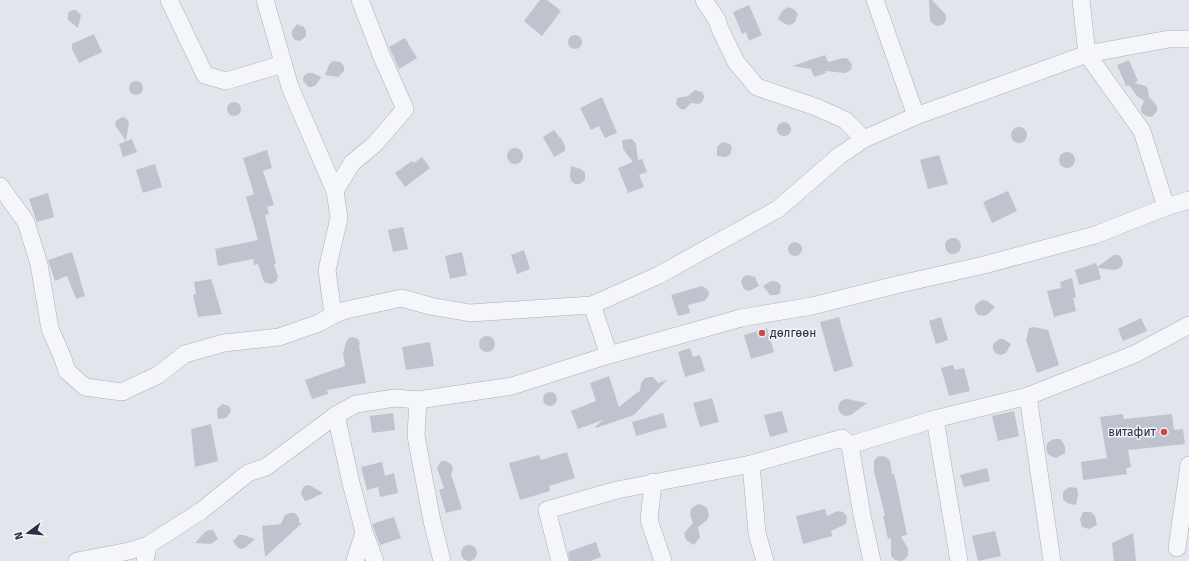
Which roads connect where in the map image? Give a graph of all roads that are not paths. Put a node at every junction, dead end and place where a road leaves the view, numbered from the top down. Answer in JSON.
{"nodes":[{"id":1,"x":169,"y":0,"type":"edge"},
{"id":2,"x":265,"y":0,"type":"edge"},
{"id":3,"x":360,"y":0,"type":"edge"},
{"id":4,"x":704,"y":0,"type":"edge"},
{"id":5,"x":875,"y":0,"type":"edge"},
{"id":6,"x":1080,"y":0,"type":"edge"},
{"id":7,"x":1189,"y":39,"type":"edge"},
{"id":8,"x":1087,"y":54,"type":"junction"},
{"id":9,"x":283,"y":64,"type":"junction"},
{"id":10,"x":916,"y":116,"type":"junction"},
{"id":11,"x":864,"y":139,"type":"junction"},
{"id":12,"x":0,"y":187,"type":"edge"},
{"id":13,"x":335,"y":191,"type":"junction"},
{"id":14,"x":1189,"y":200,"type":"edge"},
{"id":15,"x":1166,"y":207,"type":"junction"},
{"id":16,"x":592,"y":305,"type":"junction"},
{"id":17,"x":333,"y":315,"type":"junction"},
{"id":18,"x":1189,"y":325,"type":"edge"},
{"id":19,"x":608,"y":355,"type":"junction"},
{"id":20,"x":1028,"y":396,"type":"junction"},
{"id":21,"x":418,"y":400,"type":"junction"},
{"id":22,"x":336,"y":415,"type":"junction"},
{"id":23,"x":935,"y":419,"type":"junction"},
{"id":24,"x":850,"y":446,"type":"junction"},
{"id":25,"x":751,"y":464,"type":"junction"},
{"id":26,"x":1189,"y":465,"type":"edge"},
{"id":27,"x":653,"y":482,"type":"junction"},
{"id":28,"x":364,"y":532,"type":"junction"},
{"id":29,"x":1177,"y":548,"type":"dead end"},
{"id":30,"x":146,"y":553,"type":"edge"},
{"id":31,"x":125,"y":556,"type":"edge"},
{"id":32,"x":77,"y":561,"type":"edge"},
{"id":33,"x":355,"y":561,"type":"edge"},
{"id":34,"x":375,"y":561,"type":"edge"},
{"id":35,"x":442,"y":561,"type":"edge"},
{"id":36,"x":560,"y":561,"type":"edge"},
{"id":37,"x":662,"y":561,"type":"edge"},
{"id":38,"x":765,"y":561,"type":"edge"},
{"id":39,"x":872,"y":561,"type":"edge"},
{"id":40,"x":959,"y":561,"type":"edge"},
{"id":41,"x":1052,"y":561,"type":"edge"}],
"edges":[{"from":1,"to":9,"type":"street"},
{"from":2,"to":9,"type":"street"},
{"from":3,"to":13,"type":"street"},
{"from":4,"to":11,"type":"street"},
{"from":5,"to":10,"type":"street"},
{"from":6,"to":8,"type":"street"},
{"from":7,"to":8,"type":"street"},
{"from":8,"to":10,"type":"street"},
{"from":8,"to":15,"type":"street"},
{"from":9,"to":13,"type":"street"},
{"from":10,"to":11,"type":"street"},
{"from":11,"to":16,"type":"street"},
{"from":12,"to":17,"type":"street"},
{"from":13,"to":17,"type":"street"},
{"from":14,"to":15,"type":"street"},
{"from":15,"to":19,"type":"street"},
{"from":16,"to":17,"type":"street"},
{"from":16,"to":19,"type":"street"},
{"from":18,"to":20,"type":"street"},
{"from":19,"to":21,"type":"street"},
{"from":20,"to":23,"type":"street"},
{"from":20,"to":41,"type":"street"},
{"from":21,"to":22,"type":"street"},
{"from":21,"to":35,"type":"street"},
{"from":22,"to":28,"type":"street"},
{"from":22,"to":30,"type":"street"},
{"from":23,"to":24,"type":"street"},
{"from":23,"to":40,"type":"street"},
{"from":24,"to":25,"type":"street"},
{"from":24,"to":39,"type":"street"},
{"from":25,"to":27,"type":"street"},
{"from":25,"to":38,"type":"street"},
{"from":26,"to":29,"type":"street"},
{"from":27,"to":36,"type":"street"},
{"from":27,"to":37,"type":"street"},
{"from":28,"to":33,"type":"street"},
{"from":28,"to":34,"type":"street"},
{"from":30,"to":31,"type":"street"},
{"from":31,"to":32,"type":"street"}]}
